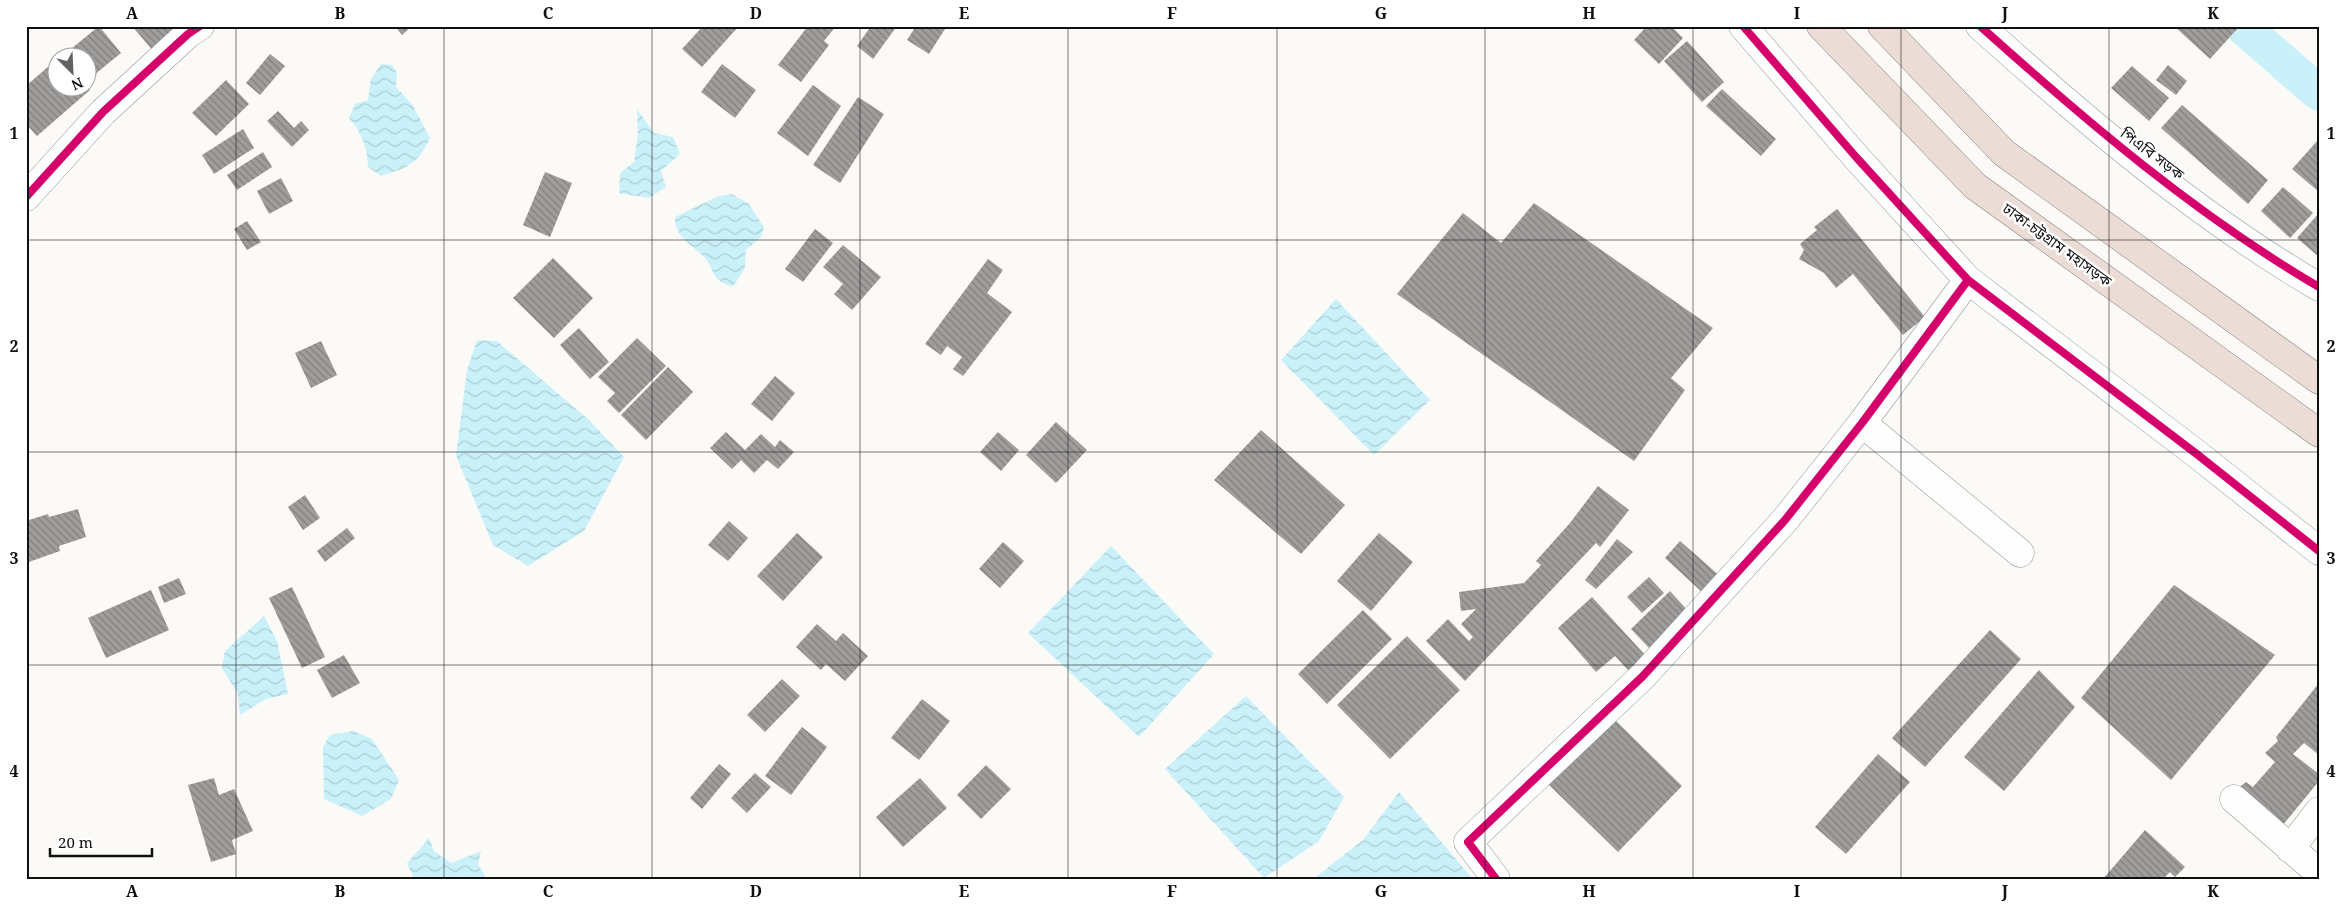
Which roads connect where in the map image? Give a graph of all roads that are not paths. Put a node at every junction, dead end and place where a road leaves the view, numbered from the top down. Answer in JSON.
{"nodes":[{"id":1,"x":200,"y":26,"type":"edge"},
{"id":2,"x":1743,"y":26,"type":"edge"},
{"id":3,"x":1821,"y":26,"type":"edge"},
{"id":4,"x":1882,"y":26,"type":"edge"},
{"id":5,"x":1980,"y":26,"type":"edge"},
{"id":6,"x":26,"y":198,"type":"edge"},
{"id":7,"x":1968,"y":280,"type":"junction"},
{"id":8,"x":2319,"y":287,"type":"edge"},
{"id":9,"x":2319,"y":380,"type":"edge"},
{"id":10,"x":1862,"y":423,"type":"junction"},
{"id":11,"x":2319,"y":433,"type":"edge"},
{"id":12,"x":2319,"y":552,"type":"edge"},
{"id":13,"x":2020,"y":553,"type":"dead end"},
{"id":14,"x":2234,"y":798,"type":"dead end"},
{"id":15,"x":2319,"y":810,"type":"edge"},
{"id":16,"x":2290,"y":849,"type":"junction"},
{"id":17,"x":2319,"y":873,"type":"edge"},
{"id":18,"x":1496,"y":879,"type":"edge"}],
"edges":[{"from":1,"to":6,"type":"street"},
{"from":2,"to":7,"type":"street"},
{"from":3,"to":11,"type":"highway","name":"ঢাকা-চট্টগ্রাম মহাসড়ক"},
{"from":4,"to":9,"type":"highway"},
{"from":5,"to":8,"type":"street","name":"পিএবি সড়ক"},
{"from":7,"to":10,"type":"street"},
{"from":7,"to":12,"type":"street"},
{"from":10,"to":13,"type":"street"},
{"from":10,"to":18,"type":"street"},
{"from":14,"to":16,"type":"street"},
{"from":15,"to":16,"type":"street"},
{"from":16,"to":17,"type":"street"}]}
